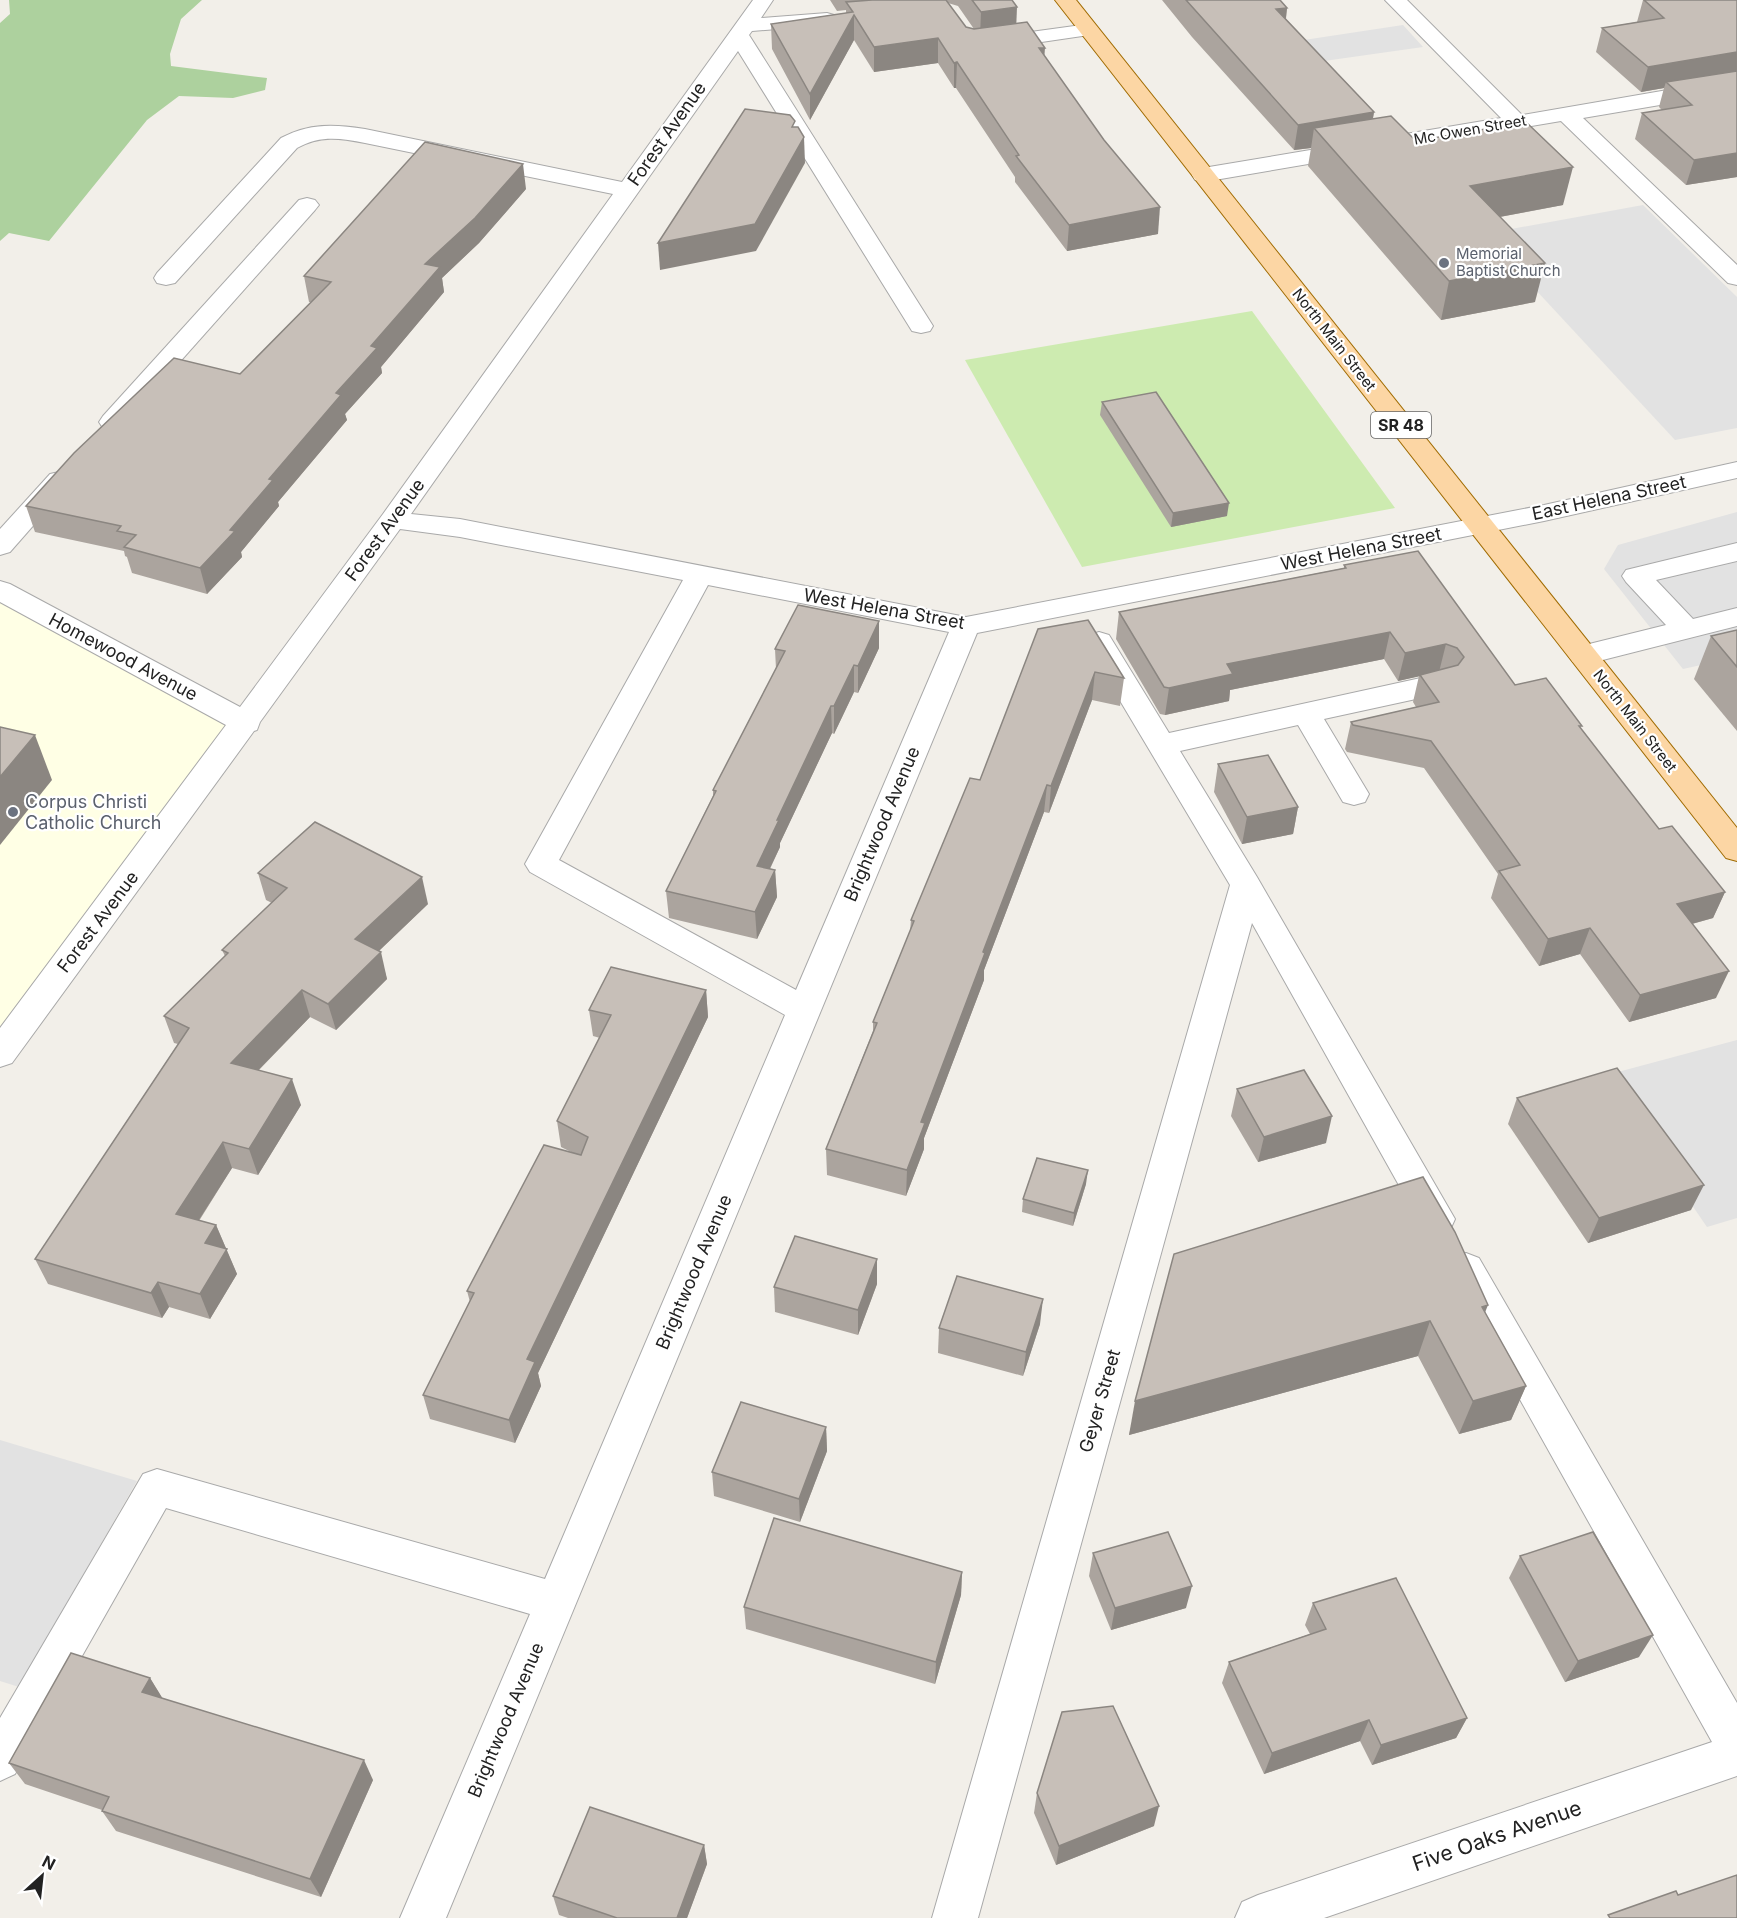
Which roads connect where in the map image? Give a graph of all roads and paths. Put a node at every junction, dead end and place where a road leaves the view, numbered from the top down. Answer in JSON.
{"nodes":[{"id":1,"x":763,"y":0,"type":"edge"},
{"id":2,"x":1065,"y":0,"type":"edge"},
{"id":3,"x":1395,"y":0,"type":"edge"},
{"id":4,"x":847,"y":18,"type":"edge"},
{"id":5,"x":742,"y":29,"type":"junction"},
{"id":6,"x":1089,"y":30,"type":"junction"},
{"id":7,"x":973,"y":46,"type":"edge"},
{"id":8,"x":1737,"y":85,"type":"edge"},
{"id":9,"x":1566,"y":114,"type":"junction"},
{"id":10,"x":1517,"y":122,"type":"junction"},
{"id":11,"x":1203,"y":175,"type":"junction"},
{"id":12,"x":628,"y":190,"type":"junction"},
{"id":13,"x":307,"y":205,"type":"dead end"},
{"id":14,"x":1726,"y":254,"type":"edge"},
{"id":15,"x":166,"y":278,"type":"dead end"},
{"id":16,"x":1737,"y":278,"type":"edge"},
{"id":17,"x":921,"y":326,"type":"dead end"},
{"id":18,"x":1737,"y":470,"type":"edge"},
{"id":19,"x":393,"y":520,"type":"junction"},
{"id":20,"x":1480,"y":525,"type":"junction"},
{"id":21,"x":0,"y":546,"type":"edge"},
{"id":22,"x":1737,"y":552,"type":"edge"},
{"id":23,"x":700,"y":574,"type":"junction"},
{"id":24,"x":0,"y":590,"type":"edge"},
{"id":25,"x":1077,"y":605,"type":"junction"},
{"id":26,"x":1737,"y":617,"type":"edge"},
{"id":27,"x":966,"y":626,"type":"junction"},
{"id":28,"x":1686,"y":629,"type":"junction"},
{"id":29,"x":1583,"y":655,"type":"junction"},
{"id":30,"x":1439,"y":684,"type":"edge"},
{"id":31,"x":1306,"y":714,"type":"junction"},
{"id":32,"x":246,"y":723,"type":"junction"},
{"id":33,"x":1162,"y":745,"type":"junction"},
{"id":34,"x":1354,"y":794,"type":"dead end"},
{"id":35,"x":1737,"y":850,"type":"edge"},
{"id":36,"x":1246,"y":885,"type":"junction"},
{"id":37,"x":804,"y":1010,"type":"junction"},
{"id":38,"x":10,"y":1024,"type":"edge"},
{"id":39,"x":0,"y":1054,"type":"edge"},
{"id":40,"x":555,"y":1602,"type":"junction"},
{"id":41,"x":1737,"y":1744,"type":"edge"},
{"id":42,"x":1737,"y":1755,"type":"edge"},
{"id":43,"x":0,"y":1759,"type":"edge"},
{"id":44,"x":423,"y":1918,"type":"edge"},
{"id":45,"x":955,"y":1918,"type":"edge"},
{"id":46,"x":1257,"y":1918,"type":"edge"}],
"edges":[{"from":1,"to":5,"type":"street","name":"Forest Avenue"},
{"from":2,"to":6,"type":"main road","name":"North Main Street","number":"SR 48"},
{"from":3,"to":10,"type":"street"},
{"from":4,"to":5,"type":"street"},
{"from":5,"to":12,"type":"street","name":"Forest Avenue"},
{"from":5,"to":17,"type":"street"},
{"from":6,"to":7,"type":"street"},
{"from":6,"to":11,"type":"main road","name":"North Main Street","number":"SR 48"},
{"from":8,"to":9,"type":"street","name":"Mc Owen Street"},
{"from":9,"to":10,"type":"street","name":"Mc Owen Street"},
{"from":9,"to":14,"type":"street"},
{"from":10,"to":11,"type":"street","name":"Mc Owen Street"},
{"from":11,"to":20,"type":"main road","name":"North Main Street","number":"SR 48"},
{"from":12,"to":15,"type":"street"},
{"from":12,"to":19,"type":"street","name":"Forest Avenue"},
{"from":13,"to":21,"type":"street"},
{"from":14,"to":16,"type":"street"},
{"from":18,"to":20,"type":"street","name":"East Helena Street"},
{"from":19,"to":23,"type":"street","name":"West Helena Street"},
{"from":19,"to":32,"type":"street","name":"Forest Avenue"},
{"from":20,"to":25,"type":"street","name":"West Helena Street"},
{"from":20,"to":29,"type":"main road","name":"North Main Street","number":"SR 48"},
{"from":22,"to":28,"type":"street"},
{"from":23,"to":27,"type":"street","name":"West Helena Street"},
{"from":23,"to":37,"type":"street"},
{"from":24,"to":32,"type":"street","name":"Homewood Avenue"},
{"from":25,"to":27,"type":"street","name":"West Helena Street"},
{"from":25,"to":33,"type":"street"},
{"from":26,"to":28,"type":"street"},
{"from":27,"to":37,"type":"street","name":"Brightwood Avenue"},
{"from":28,"to":29,"type":"street"},
{"from":29,"to":35,"type":"main road","name":"North Main Street","number":"SR 48"},
{"from":30,"to":31,"type":"street"},
{"from":31,"to":33,"type":"street"},
{"from":31,"to":34,"type":"street"},
{"from":32,"to":38,"type":"street","name":"Forest Avenue"},
{"from":33,"to":36,"type":"street"},
{"from":36,"to":41,"type":"street"},
{"from":36,"to":45,"type":"street","name":"Geyer Street"},
{"from":37,"to":40,"type":"street","name":"Brightwood Avenue"},
{"from":38,"to":39,"type":"street","name":"Forest Avenue"},
{"from":40,"to":43,"type":"street"},
{"from":40,"to":44,"type":"street","name":"Brightwood Avenue"},
{"from":42,"to":46,"type":"street","name":"Five Oaks Avenue"}]}
